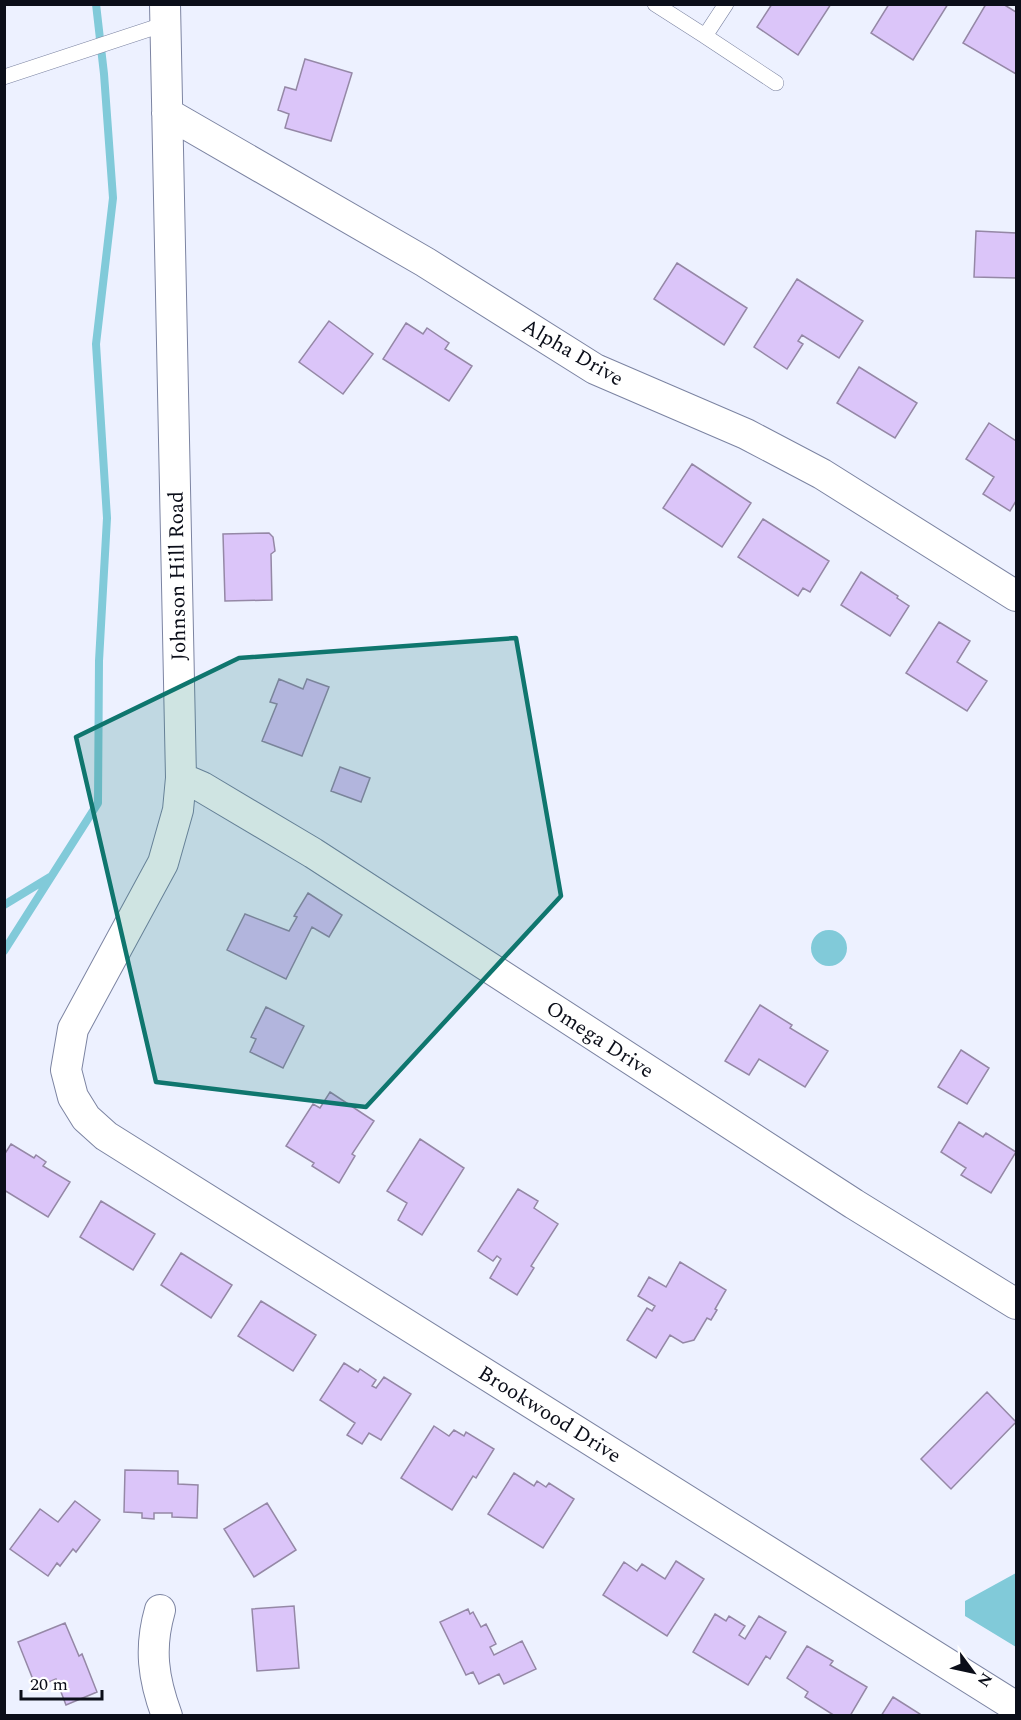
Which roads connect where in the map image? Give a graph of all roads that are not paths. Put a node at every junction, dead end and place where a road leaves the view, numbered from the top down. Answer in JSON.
{"nodes":[{"id":1,"x":655,"y":4,"type":"edge"},
{"id":2,"x":726,"y":4,"type":"edge"},
{"id":3,"x":165,"y":14,"type":"edge"},
{"id":4,"x":705,"y":36,"type":"junction"},
{"id":5,"x":4,"y":77,"type":"edge"},
{"id":6,"x":776,"y":83,"type":"dead end"},
{"id":7,"x":167,"y":113,"type":"junction"},
{"id":8,"x":1017,"y":596,"type":"edge"},
{"id":9,"x":181,"y":778,"type":"junction"},
{"id":10,"x":86,"y":1118,"type":"joint"},
{"id":11,"x":1017,"y":1304,"type":"edge"},
{"id":12,"x":160,"y":1610,"type":"dead end"},
{"id":13,"x":1017,"y":1707,"type":"edge"},
{"id":14,"x":167,"y":1716,"type":"edge"}],
"edges":[{"from":1,"to":4,"type":"lane"},
{"from":2,"to":4,"type":"lane"},
{"from":3,"to":5,"type":"lane"},
{"from":3,"to":7,"type":"street","name":"Johnson Hill Road"},
{"from":4,"to":6,"type":"lane"},
{"from":7,"to":8,"type":"street","name":"Alpha Drive"},
{"from":7,"to":9,"type":"street","name":"Johnson Hill Road"},
{"from":9,"to":10,"type":"street","name":"Johnson Hill Road"},
{"from":9,"to":11,"type":"street","name":"Omega Drive"},
{"from":10,"to":13,"type":"street","name":"Brookwood Drive"},
{"from":12,"to":14,"type":"street"}]}
